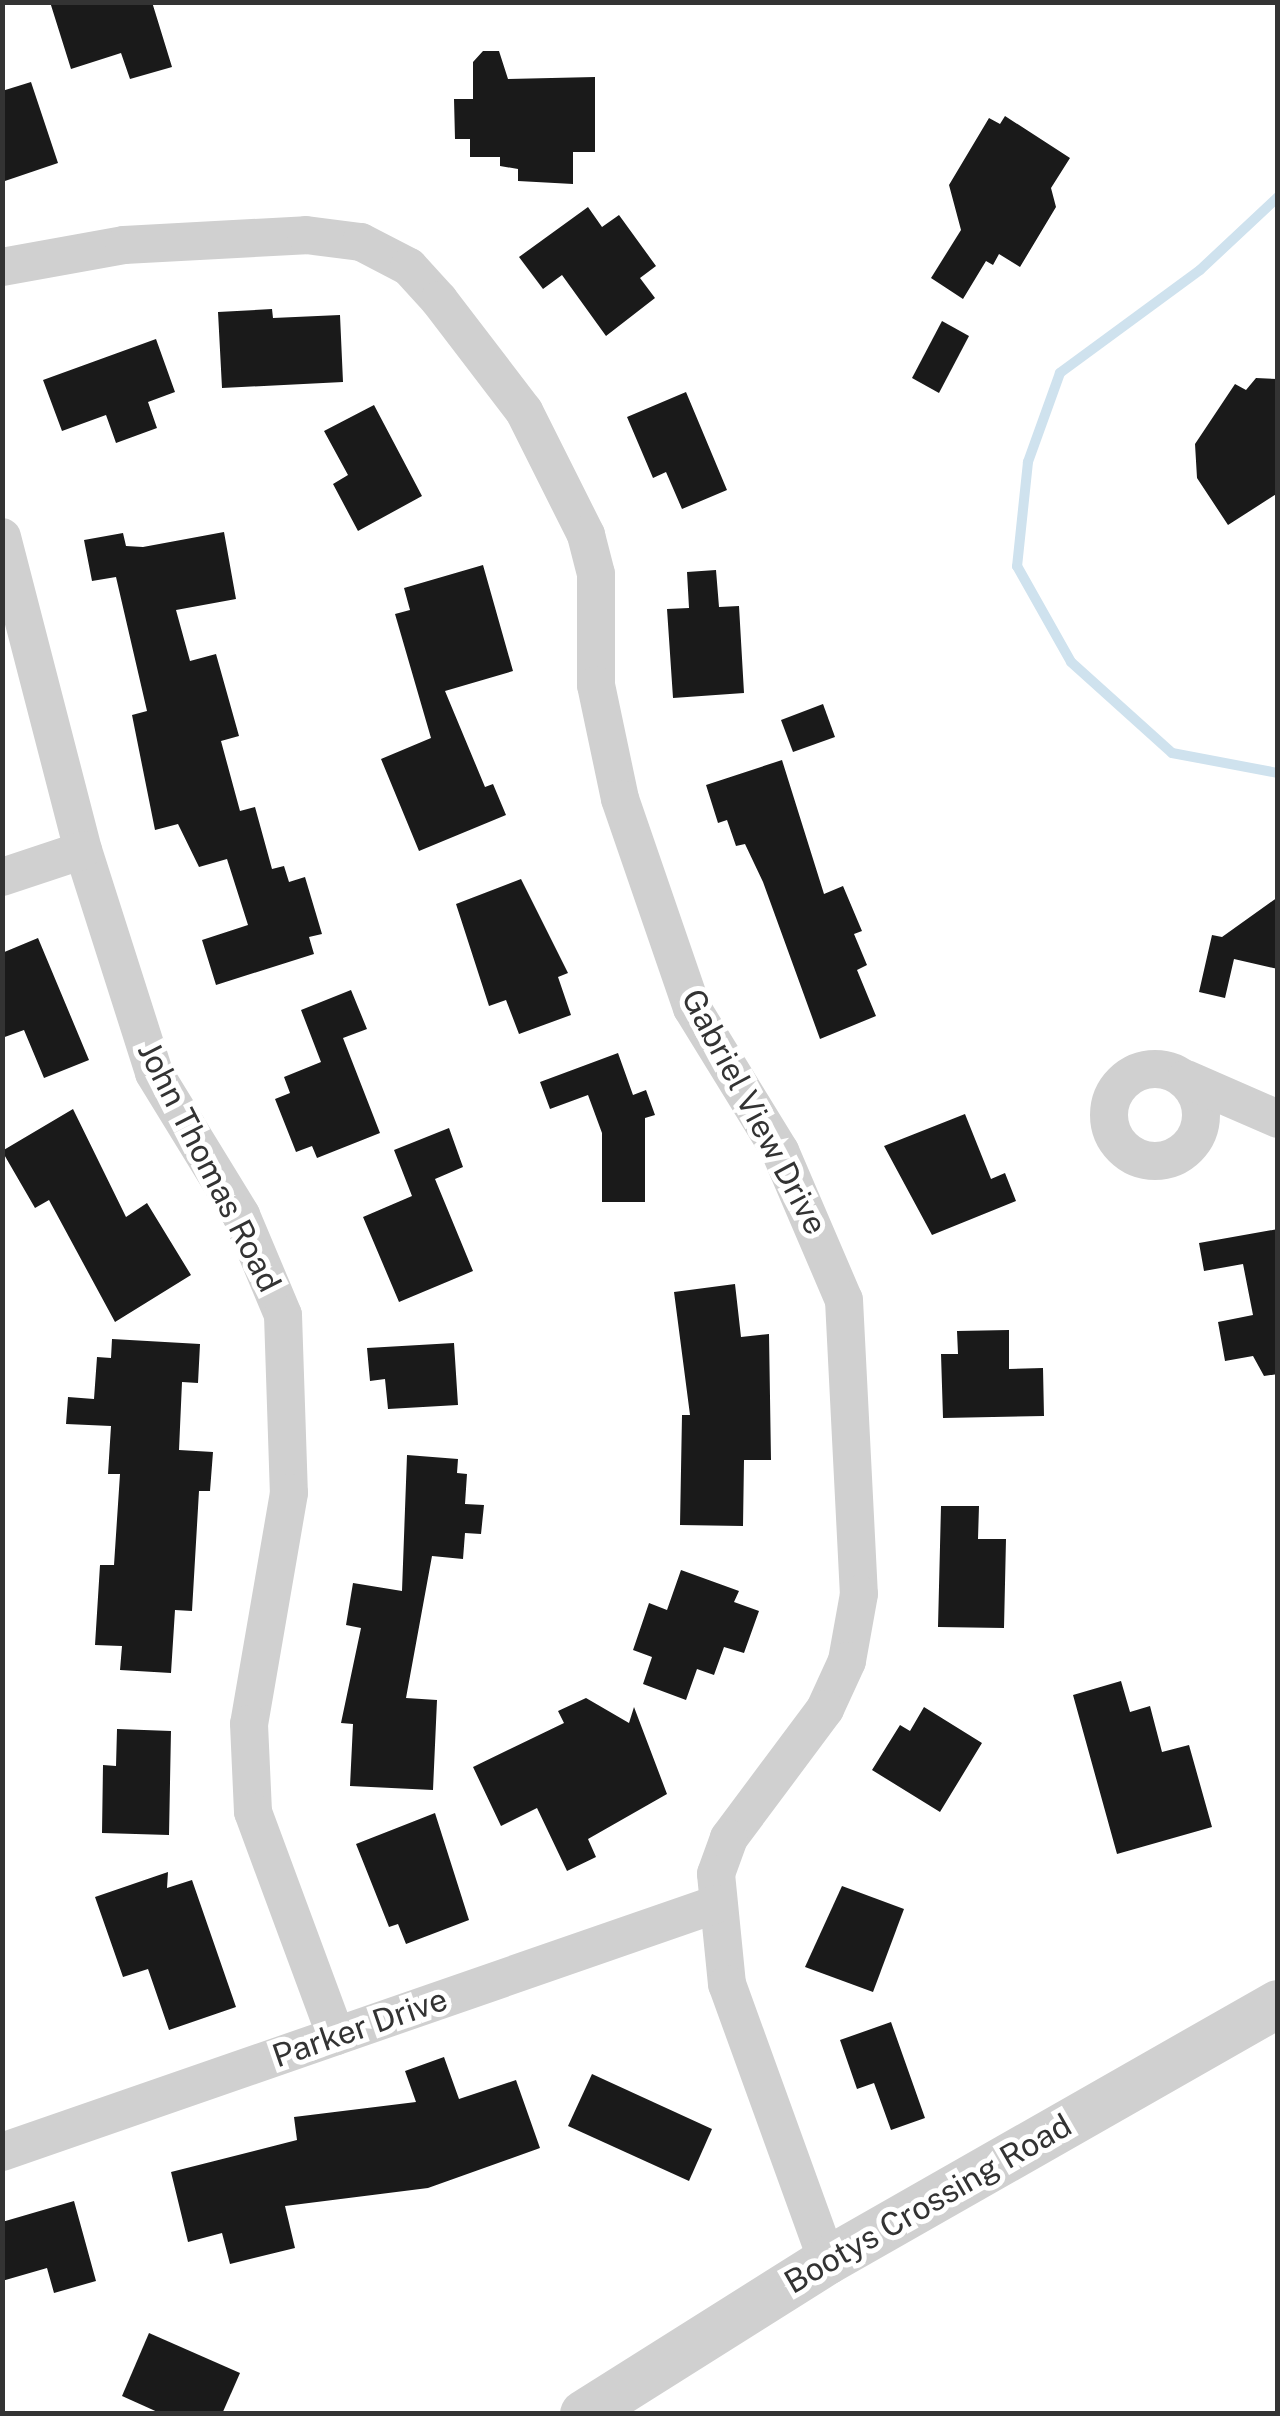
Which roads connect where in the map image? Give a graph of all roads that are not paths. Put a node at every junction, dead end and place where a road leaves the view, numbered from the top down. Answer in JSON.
{"nodes":[{"id":1,"x":2,"y":268,"type":"edge"},
{"id":2,"x":2,"y":537,"type":"edge"},
{"id":3,"x":82,"y":850,"type":"junction"},
{"id":4,"x":2,"y":876,"type":"edge"},
{"id":5,"x":1186,"y":1080,"type":"dead end"},
{"id":6,"x":1278,"y":1119,"type":"edge"},
{"id":7,"x":717,"y":1904,"type":"junction"},
{"id":8,"x":1278,"y":2004,"type":"edge"},
{"id":9,"x":336,"y":2036,"type":"junction"},
{"id":10,"x":2,"y":2152,"type":"edge"},
{"id":11,"x":827,"y":2261,"type":"junction"},
{"id":12,"x":584,"y":2414,"type":"edge"}],
"edges":[{"from":1,"to":7,"type":"street","name":"Gabriel View Drive"},
{"from":2,"to":3,"type":"street","name":"John Thomas Road"},
{"from":3,"to":4,"type":"street"},
{"from":3,"to":9,"type":"street","name":"John Thomas Road"},
{"from":5,"to":6,"type":"street"},
{"from":7,"to":9,"type":"street","name":"Parker Drive"},
{"from":7,"to":11,"type":"street","name":"Gabriel View Drive"},
{"from":8,"to":11,"type":"street","name":"Bootys Crossing Road"},
{"from":9,"to":10,"type":"street","name":"Parker Drive"},
{"from":11,"to":12,"type":"street","name":"Bootys Crossing Road"}]}
